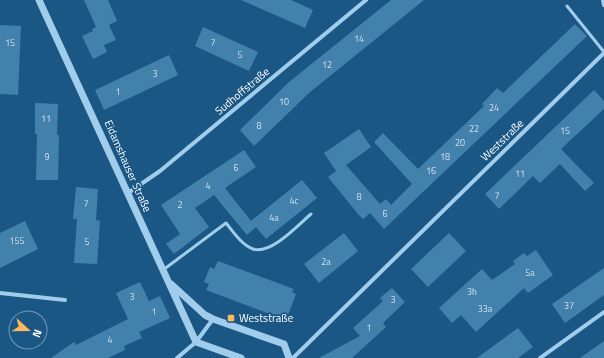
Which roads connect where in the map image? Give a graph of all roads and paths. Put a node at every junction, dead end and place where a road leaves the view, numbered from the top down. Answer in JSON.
{"nodes":[{"id":1,"x":39,"y":0,"type":"edge"},
{"id":2,"x":366,"y":0,"type":"edge"},
{"id":3,"x":603,"y":0,"type":"edge"},
{"id":4,"x":604,"y":5,"type":"edge"},
{"id":5,"x":567,"y":6,"type":"dead end"},
{"id":6,"x":604,"y":52,"type":"edge"},
{"id":7,"x":128,"y":193,"type":"junction"},
{"id":8,"x":311,"y":214,"type":"dead end"},
{"id":9,"x":163,"y":270,"type":"junction"},
{"id":10,"x":170,"y":283,"type":"junction"},
{"id":11,"x":0,"y":293,"type":"edge"},
{"id":12,"x":65,"y":300,"type":"dead end"},
{"id":13,"x":604,"y":312,"type":"edge"},
{"id":14,"x":213,"y":320,"type":"junction"},
{"id":15,"x":196,"y":342,"type":"junction"},
{"id":16,"x":177,"y":358,"type":"edge"},
{"id":17,"x":241,"y":358,"type":"edge"},
{"id":18,"x":289,"y":358,"type":"edge"},
{"id":19,"x":293,"y":358,"type":"edge"},
{"id":20,"x":540,"y":358,"type":"edge"}],
"edges":[{"from":1,"to":7,"type":"street","name":"Eidamshauser Straße"},
{"from":2,"to":7,"type":"street","name":"Sudhoffstraße"},
{"from":3,"to":4,"type":"street"},
{"from":5,"to":6,"type":"lane"},
{"from":6,"to":19,"type":"street","name":"Weststraße"},
{"from":7,"to":9,"type":"street","name":"Eidamshauser Straße"},
{"from":8,"to":9,"type":"lane"},
{"from":9,"to":10,"type":"street","name":"Eidamshauser Straße"},
{"from":10,"to":14,"type":"street"},
{"from":10,"to":15,"type":"street","name":"Eidamshauser Straße"},
{"from":11,"to":12,"type":"street"},
{"from":13,"to":20,"type":"street"},
{"from":14,"to":15,"type":"street"},
{"from":14,"to":18,"type":"street"},
{"from":15,"to":16,"type":"street"},
{"from":15,"to":17,"type":"street"}]}
